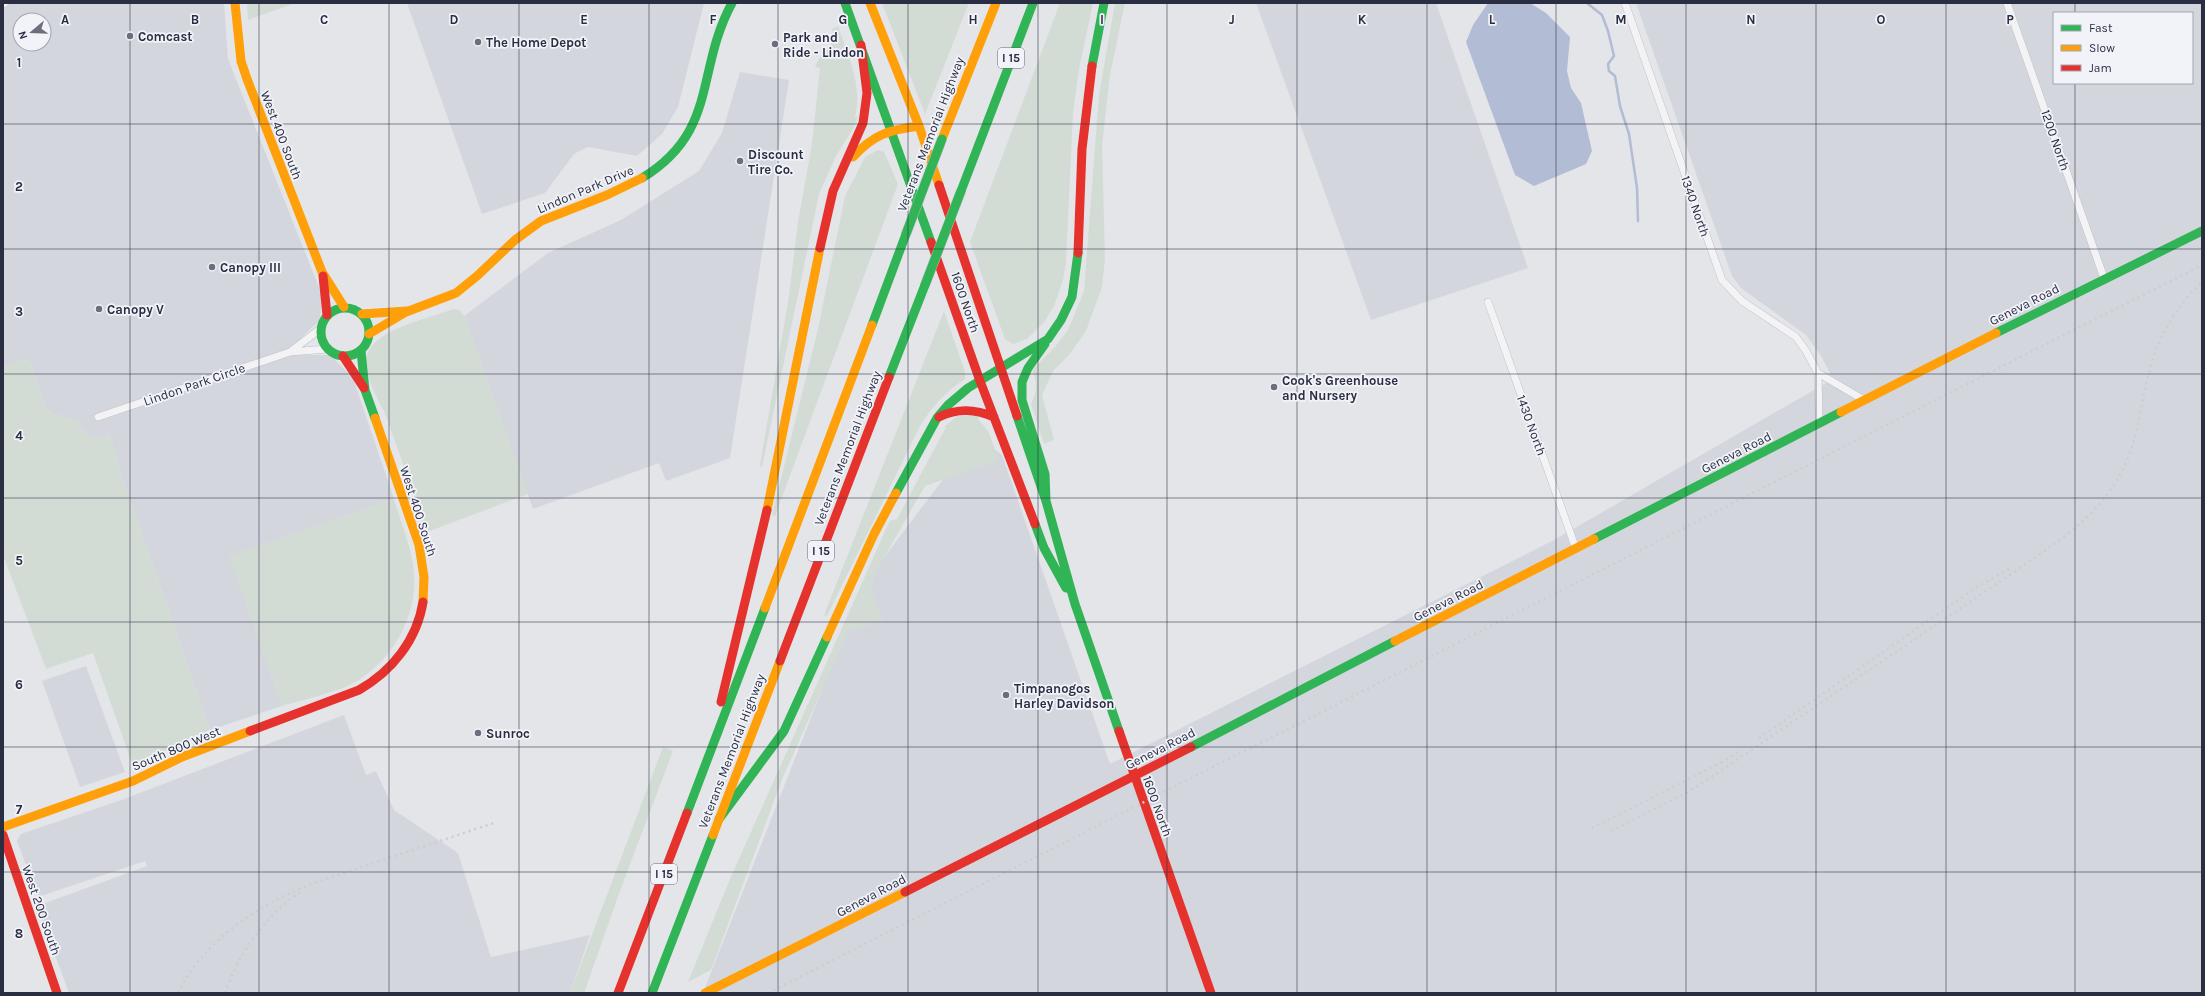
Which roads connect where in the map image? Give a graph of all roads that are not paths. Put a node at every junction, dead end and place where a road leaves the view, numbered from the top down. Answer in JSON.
{"nodes":[{"id":1,"x":235,"y":3,"type":"edge"},
{"id":2,"x":732,"y":3,"type":"edge"},
{"id":3,"x":845,"y":3,"type":"edge"},
{"id":4,"x":870,"y":3,"type":"edge"},
{"id":5,"x":996,"y":3,"type":"edge"},
{"id":6,"x":1033,"y":3,"type":"edge"},
{"id":7,"x":1104,"y":3,"type":"edge"},
{"id":8,"x":1625,"y":3,"type":"edge"},
{"id":9,"x":2007,"y":3,"type":"edge"},
{"id":10,"x":861,"y":45,"type":"junction"},
{"id":11,"x":919,"y":126,"type":"junction"},
{"id":12,"x":892,"y":130,"type":"junction"},
{"id":13,"x":842,"y":172,"type":"junction"},
{"id":14,"x":2202,"y":230,"type":"edge"},
{"id":15,"x":322,"y":272,"type":"junction"},
{"id":16,"x":2104,"y":278,"type":"junction"},
{"id":17,"x":1488,"y":302,"type":"dead end"},
{"id":18,"x":344,"y":307,"type":"junction"},
{"id":19,"x":411,"y":310,"type":"junction"},
{"id":20,"x":362,"y":314,"type":"junction"},
{"id":21,"x":327,"y":315,"type":"junction"},
{"id":22,"x":320,"y":329,"type":"junction"},
{"id":23,"x":369,"y":334,"type":"junction"},
{"id":24,"x":1048,"y":339,"type":"junction"},
{"id":25,"x":327,"y":349,"type":"junction"},
{"id":26,"x":361,"y":350,"type":"junction"},
{"id":27,"x":290,"y":352,"type":"junction"},
{"id":28,"x":343,"y":356,"type":"junction"},
{"id":29,"x":1002,"y":369,"type":"junction"},
{"id":30,"x":1818,"y":373,"type":"junction"},
{"id":31,"x":980,"y":381,"type":"junction"},
{"id":32,"x":365,"y":390,"type":"junction"},
{"id":33,"x":1864,"y":400,"type":"junction"},
{"id":34,"x":98,"y":417,"type":"dead end"},
{"id":35,"x":937,"y":418,"type":"junction"},
{"id":36,"x":994,"y":418,"type":"junction"},
{"id":37,"x":1819,"y":423,"type":"junction"},
{"id":38,"x":1046,"y":501,"type":"junction"},
{"id":39,"x":1576,"y":549,"type":"junction"},
{"id":40,"x":1075,"y":604,"type":"junction"},
{"id":41,"x":359,"y":690,"type":"joint"},
{"id":42,"x":709,"y":755,"type":"junction"},
{"id":43,"x":1134,"y":776,"type":"junction"},
{"id":44,"x":719,"y":819,"type":"junction"},
{"id":45,"x":3,"y":827,"type":"edge"},
{"id":46,"x":3,"y":835,"type":"edge"},
{"id":47,"x":57,"y":993,"type":"edge"},
{"id":48,"x":618,"y":993,"type":"edge"},
{"id":49,"x":652,"y":993,"type":"edge"},
{"id":50,"x":705,"y":993,"type":"edge"},
{"id":51,"x":1211,"y":993,"type":"edge"}],
"edges":[{"from":1,"to":15,"type":"main road","name":"West 400 South"},
{"from":2,"to":19,"type":"main road","name":"Lindon Park Drive"},
{"from":3,"to":10,"type":"main road","name":"1600 North"},
{"from":4,"to":11,"type":"main road","name":"1600 North"},
{"from":5,"to":42,"type":"main road","name":"Veterans Memorial Highway","number":"I 15","bridge":true},
{"from":6,"to":44,"type":"main road","name":"Veterans Memorial Highway","number":"I 15","bridge":true},
{"from":7,"to":24,"type":"main road"},
{"from":8,"to":30,"type":"street","name":"1340 North"},
{"from":9,"to":16,"type":"street","name":"1200 North"},
{"from":10,"to":12,"type":"main road","name":"1600 North"},
{"from":10,"to":13,"type":"main road"},
{"from":11,"to":12,"type":"main road"},
{"from":11,"to":29,"type":"main road","name":"1600 North"},
{"from":12,"to":13,"type":"main road"},
{"from":12,"to":31,"type":"main road","name":"1600 North"},
{"from":13,"to":42,"type":"main road"},
{"from":14,"to":16,"type":"main road","name":"Geneva Road"},
{"from":15,"to":18,"type":"main road","name":"West 400 South"},
{"from":15,"to":21,"type":"main road","name":"West 400 South"},
{"from":16,"to":33,"type":"main road","name":"Geneva Road"},
{"from":17,"to":39,"type":"street","name":"1430 North"},
{"from":18,"to":20,"type":"main road"},
{"from":18,"to":21,"type":"main road"},
{"from":19,"to":20,"type":"main road","name":"Lindon Park Drive"},
{"from":19,"to":23,"type":"main road","name":"Lindon Park Drive"},
{"from":20,"to":23,"type":"main road"},
{"from":21,"to":22,"type":"main road"},
{"from":22,"to":25,"type":"main road"},
{"from":22,"to":27,"type":"street"},
{"from":23,"to":26,"type":"main road"},
{"from":24,"to":29,"type":"main road"},
{"from":24,"to":38,"type":"main road"},
{"from":25,"to":27,"type":"street"},
{"from":25,"to":28,"type":"main road"},
{"from":26,"to":28,"type":"main road"},
{"from":26,"to":32,"type":"main road","name":"West 400 South"},
{"from":27,"to":34,"type":"street","name":"Lindon Park Circle"},
{"from":28,"to":32,"type":"main road","name":"West 400 South"},
{"from":29,"to":31,"type":"main road"},
{"from":29,"to":38,"type":"main road","name":"1600 North"},
{"from":30,"to":33,"type":"street"},
{"from":30,"to":37,"type":"street"},
{"from":31,"to":35,"type":"main road"},
{"from":31,"to":36,"type":"main road","name":"1600 North"},
{"from":32,"to":41,"type":"main road","name":"West 400 South"},
{"from":33,"to":37,"type":"main road","name":"Geneva Road"},
{"from":35,"to":36,"type":"main road"},
{"from":35,"to":44,"type":"main road"},
{"from":36,"to":40,"type":"main road","name":"1600 North"},
{"from":37,"to":39,"type":"main road","name":"Geneva Road"},
{"from":38,"to":40,"type":"main road","name":"1600 North"},
{"from":39,"to":43,"type":"main road","name":"Geneva Road"},
{"from":40,"to":43,"type":"main road","name":"1600 North"},
{"from":41,"to":45,"type":"main road","name":"South 800 West"},
{"from":42,"to":48,"type":"main road","name":"Veterans Memorial Highway","number":"I 15"},
{"from":43,"to":50,"type":"main road","name":"Geneva Road"},
{"from":43,"to":51,"type":"main road","name":"1600 North"},
{"from":44,"to":49,"type":"main road","name":"Veterans Memorial Highway","number":"I 15"},
{"from":46,"to":47,"type":"main road","name":"West 200 South"}]}
